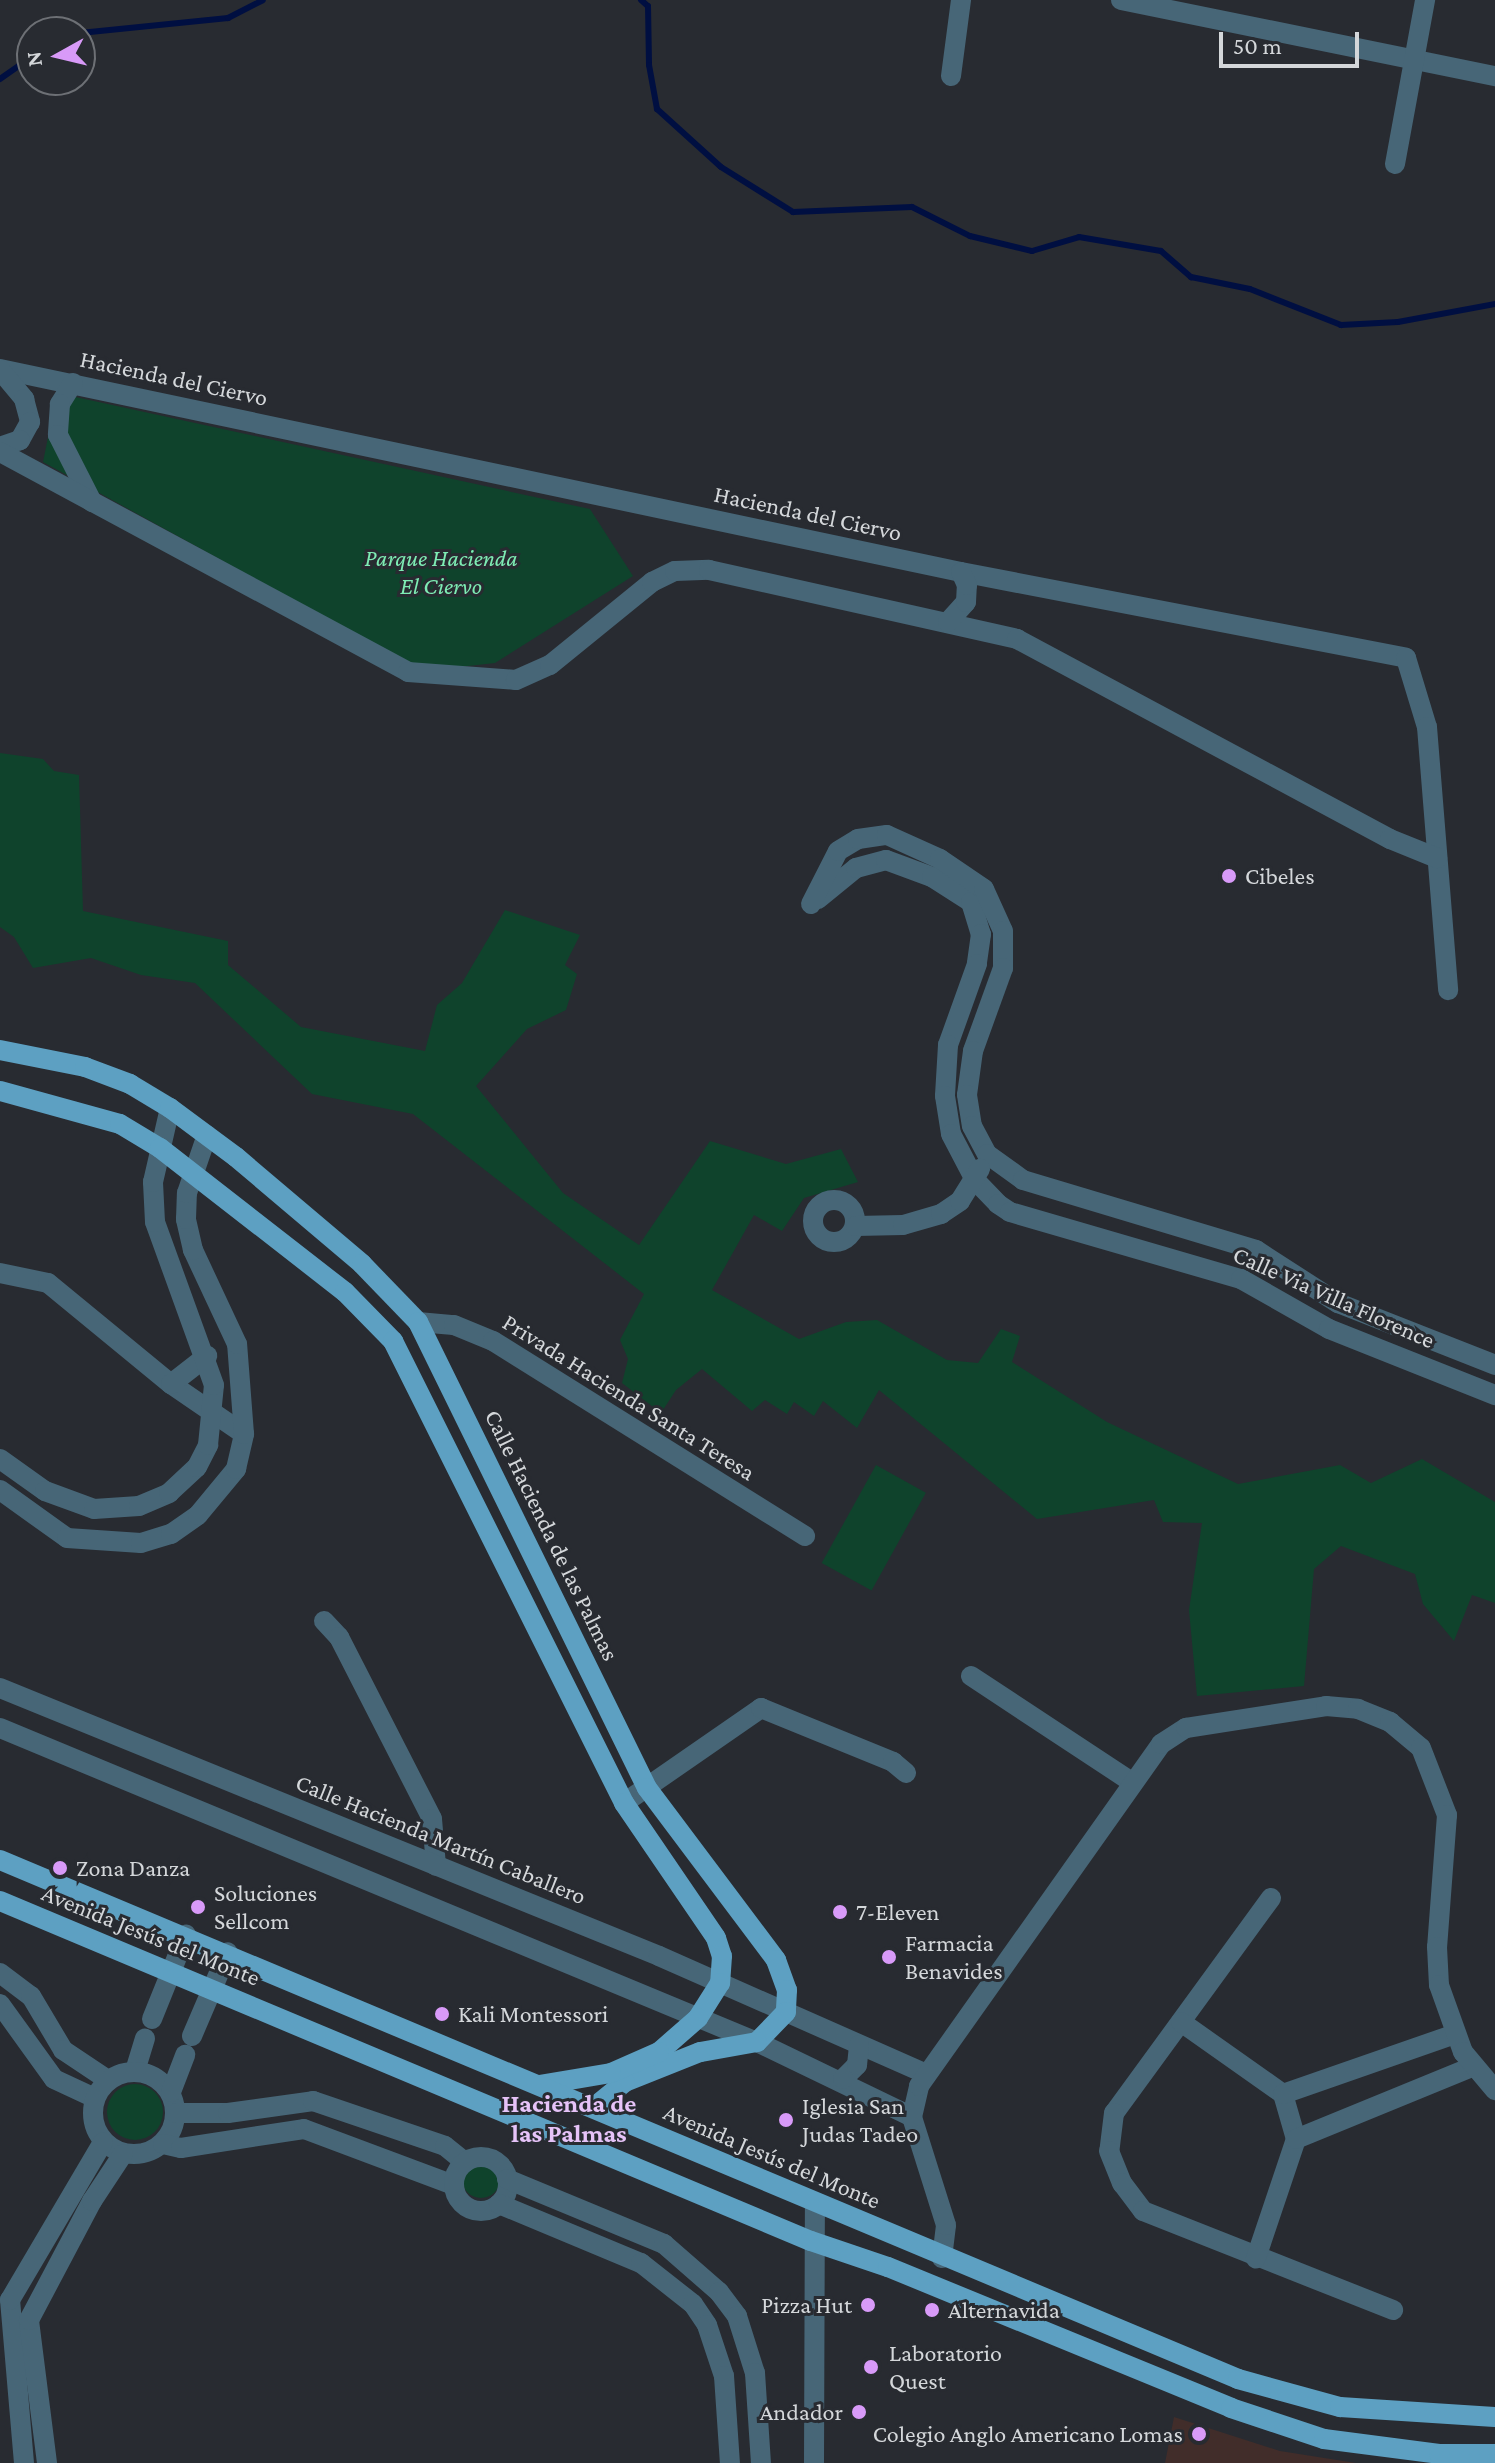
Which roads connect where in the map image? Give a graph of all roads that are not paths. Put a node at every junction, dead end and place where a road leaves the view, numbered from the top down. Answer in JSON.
{"nodes":[{"id":1,"x":961,"y":0,"type":"edge"},
{"id":2,"x":1121,"y":0,"type":"edge"},
{"id":3,"x":1425,"y":0,"type":"edge"},
{"id":4,"x":1414,"y":60,"type":"junction"},
{"id":5,"x":951,"y":76,"type":"dead end"},
{"id":6,"x":1495,"y":76,"type":"edge"},
{"id":7,"x":1395,"y":164,"type":"dead end"},
{"id":8,"x":0,"y":370,"type":"edge"},
{"id":9,"x":73,"y":383,"type":"junction"},
{"id":10,"x":0,"y":449,"type":"edge"},
{"id":11,"x":92,"y":502,"type":"junction"},
{"id":12,"x":961,"y":572,"type":"junction"},
{"id":13,"x":948,"y":622,"type":"junction"},
{"id":14,"x":1437,"y":858,"type":"junction"},
{"id":15,"x":1448,"y":990,"type":"dead end"},
{"id":16,"x":0,"y":1050,"type":"edge"},
{"id":17,"x":0,"y":1091,"type":"edge"},
{"id":18,"x":170,"y":1108,"type":"junction"},
{"id":19,"x":207,"y":1135,"type":"junction"},
{"id":20,"x":160,"y":1148,"type":"junction"},
{"id":21,"x":987,"y":1154,"type":"junction"},
{"id":22,"x":193,"y":1173,"type":"junction"},
{"id":23,"x":975,"y":1180,"type":"junction"},
{"id":24,"x":856,"y":1226,"type":"dead end"},
{"id":25,"x":193,"y":1250,"type":"junction"},
{"id":26,"x":165,"y":1261,"type":"junction"},
{"id":27,"x":203,"y":1272,"type":"junction"},
{"id":28,"x":0,"y":1273,"type":"edge"},
{"id":29,"x":177,"y":1286,"type":"junction"},
{"id":30,"x":418,"y":1322,"type":"junction"},
{"id":31,"x":207,"y":1356,"type":"junction"},
{"id":32,"x":1495,"y":1365,"type":"edge"},
{"id":33,"x":171,"y":1384,"type":"junction"},
{"id":34,"x":1495,"y":1395,"type":"edge"},
{"id":35,"x":213,"y":1414,"type":"junction"},
{"id":36,"x":244,"y":1434,"type":"junction"},
{"id":37,"x":0,"y":1459,"type":"edge"},
{"id":38,"x":0,"y":1490,"type":"edge"},
{"id":39,"x":509,"y":1505,"type":"junction"},
{"id":40,"x":480,"y":1518,"type":"junction"},
{"id":41,"x":805,"y":1536,"type":"dead end"},
{"id":42,"x":324,"y":1621,"type":"dead end"},
{"id":43,"x":971,"y":1676,"type":"dead end"},
{"id":44,"x":0,"y":1688,"type":"edge"},
{"id":45,"x":0,"y":1728,"type":"edge"},
{"id":46,"x":906,"y":1773,"type":"dead end"},
{"id":47,"x":1133,"y":1783,"type":"junction"},
{"id":48,"x":647,"y":1788,"type":"junction"},
{"id":49,"x":624,"y":1803,"type":"junction"},
{"id":50,"x":0,"y":1860,"type":"edge"},
{"id":51,"x":436,"y":1866,"type":"junction"},
{"id":52,"x":1271,"y":1898,"type":"dead end"},
{"id":53,"x":0,"y":1901,"type":"edge"},
{"id":54,"x":186,"y":1935,"type":"junction"},
{"id":55,"x":228,"y":1952,"type":"junction"},
{"id":56,"x":172,"y":1970,"type":"junction"},
{"id":57,"x":0,"y":1973,"type":"edge"},
{"id":58,"x":720,"y":1983,"type":"junction"},
{"id":59,"x":213,"y":1988,"type":"junction"},
{"id":60,"x":0,"y":2004,"type":"edge"},
{"id":61,"x":786,"y":2012,"type":"junction"},
{"id":62,"x":698,"y":2018,"type":"junction"},
{"id":63,"x":1181,"y":2022,"type":"junction"},
{"id":64,"x":1455,"y":2034,"type":"junction"},
{"id":65,"x":757,"y":2042,"type":"junction"},
{"id":66,"x":859,"y":2045,"type":"junction"},
{"id":67,"x":1474,"y":2066,"type":"junction"},
{"id":68,"x":135,"y":2071,"type":"junction"},
{"id":69,"x":926,"y":2074,"type":"junction"},
{"id":70,"x":843,"y":2079,"type":"junction"},
{"id":71,"x":108,"y":2080,"type":"junction"},
{"id":72,"x":534,"y":2086,"type":"junction"},
{"id":73,"x":1495,"y":2090,"type":"edge"},
{"id":74,"x":171,"y":2092,"type":"junction"},
{"id":75,"x":1283,"y":2094,"type":"junction"},
{"id":76,"x":95,"y":2098,"type":"junction"},
{"id":77,"x":594,"y":2107,"type":"junction"},
{"id":78,"x":176,"y":2113,"type":"junction"},
{"id":79,"x":912,"y":2117,"type":"junction"},
{"id":80,"x":1296,"y":2139,"type":"junction"},
{"id":81,"x":103,"y":2142,"type":"junction"},
{"id":82,"x":163,"y":2144,"type":"junction"},
{"id":83,"x":123,"y":2154,"type":"junction"},
{"id":84,"x":465,"y":2162,"type":"junction"},
{"id":85,"x":507,"y":2179,"type":"junction"},
{"id":86,"x":454,"y":2185,"type":"junction"},
{"id":87,"x":815,"y":2203,"type":"junction"},
{"id":88,"x":499,"y":2204,"type":"junction"},
{"id":89,"x":811,"y":2241,"type":"junction"},
{"id":90,"x":942,"y":2258,"type":"junction"},
{"id":91,"x":1256,"y":2258,"type":"junction"},
{"id":92,"x":1393,"y":2310,"type":"dead end"},
{"id":93,"x":1495,"y":2417,"type":"edge"},
{"id":94,"x":1495,"y":2454,"type":"edge"},
{"id":95,"x":24,"y":2463,"type":"edge"},
{"id":96,"x":47,"y":2463,"type":"edge"},
{"id":97,"x":730,"y":2463,"type":"edge"},
{"id":98,"x":761,"y":2463,"type":"edge"},
{"id":99,"x":814,"y":2463,"type":"edge"}],
"edges":[{"from":1,"to":5,"type":"street"},
{"from":2,"to":4,"type":"street"},
{"from":3,"to":4,"type":"street"},
{"from":4,"to":6,"type":"street"},
{"from":4,"to":7,"type":"street"},
{"from":8,"to":9,"type":"street","name":"Hacienda del Ciervo"},
{"from":8,"to":10,"type":"street"},
{"from":9,"to":11,"type":"street"},
{"from":9,"to":12,"type":"street","name":"Hacienda del Ciervo"},
{"from":10,"to":11,"type":"street"},
{"from":11,"to":13,"type":"street"},
{"from":12,"to":13,"type":"street"},
{"from":12,"to":14,"type":"street","name":"Hacienda del Ciervo"},
{"from":13,"to":14,"type":"street"},
{"from":14,"to":15,"type":"street","name":"Hacienda del Ciervo"},
{"from":16,"to":18,"type":"main road","name":"Calle Hacienda de las Palmas"},
{"from":17,"to":20,"type":"main road"},
{"from":18,"to":19,"type":"main road","name":"Calle Hacienda de las Palmas"},
{"from":18,"to":20,"type":"street"},
{"from":19,"to":22,"type":"street"},
{"from":19,"to":30,"type":"main road","name":"Calle Hacienda de las Palmas"},
{"from":20,"to":22,"type":"main road"},
{"from":20,"to":26,"type":"street"},
{"from":21,"to":23,"type":"street"},
{"from":21,"to":23,"type":"street","name":"Calle Via Villa Florence"},
{"from":21,"to":32,"type":"street","name":"Calle Via Villa Florence"},
{"from":22,"to":25,"type":"street"},
{"from":22,"to":40,"type":"main road"},
{"from":23,"to":24,"type":"street"},
{"from":23,"to":34,"type":"street","name":"Calle Via Villa Florence"},
{"from":25,"to":26,"type":"street"},
{"from":25,"to":27,"type":"street"},
{"from":26,"to":29,"type":"street"},
{"from":27,"to":29,"type":"street"},
{"from":27,"to":36,"type":"street"},
{"from":28,"to":33,"type":"street"},
{"from":29,"to":31,"type":"street"},
{"from":30,"to":39,"type":"main road","name":"Calle Hacienda de las Palmas"},
{"from":30,"to":41,"type":"street","name":"Privada Hacienda Santa Teresa"},
{"from":31,"to":33,"type":"street"},
{"from":31,"to":35,"type":"street"},
{"from":33,"to":35,"type":"street"},
{"from":35,"to":36,"type":"street"},
{"from":35,"to":37,"type":"street"},
{"from":36,"to":38,"type":"street"},
{"from":39,"to":40,"type":"main road"},
{"from":39,"to":48,"type":"main road","name":"Calle Hacienda de las Palmas"},
{"from":40,"to":49,"type":"main road"},
{"from":42,"to":51,"type":"street"},
{"from":43,"to":47,"type":"street"},
{"from":44,"to":51,"type":"street","name":"Calle Hacienda Martín Caballero"},
{"from":45,"to":62,"type":"street"},
{"from":46,"to":48,"type":"street"},
{"from":47,"to":64,"type":"street"},
{"from":47,"to":69,"type":"street"},
{"from":48,"to":49,"type":"street"},
{"from":48,"to":61,"type":"main road","name":"Calle Hacienda de las Palmas"},
{"from":49,"to":58,"type":"main road"},
{"from":50,"to":54,"type":"main road","name":"Avenida Jesús del Monte"},
{"from":51,"to":58,"type":"street","name":"Calle Hacienda Martín Caballero"},
{"from":52,"to":63,"type":"street"},
{"from":53,"to":56,"type":"main road","name":"Avenida Jesús del Monte"},
{"from":54,"to":55,"type":"main road","name":"Avenida Jesús del Monte"},
{"from":54,"to":56,"type":"street"},
{"from":55,"to":59,"type":"street"},
{"from":55,"to":72,"type":"main road","name":"Avenida Jesús del Monte"},
{"from":56,"to":59,"type":"main road","name":"Avenida Jesús del Monte"},
{"from":56,"to":68,"type":"street"},
{"from":57,"to":71,"type":"street"},
{"from":58,"to":61,"type":"street","name":"Calle Hacienda Martín Caballero"},
{"from":58,"to":62,"type":"main road"},
{"from":59,"to":74,"type":"street"},
{"from":59,"to":89,"type":"main road","name":"Avenida Jesús del Monte"},
{"from":60,"to":76,"type":"street"},
{"from":61,"to":65,"type":"main road"},
{"from":61,"to":66,"type":"street","name":"Calle Hacienda Martín Caballero"},
{"from":62,"to":65,"type":"street"},
{"from":62,"to":72,"type":"main road"},
{"from":63,"to":75,"type":"street"},
{"from":63,"to":91,"type":"street"},
{"from":64,"to":67,"type":"street"},
{"from":64,"to":75,"type":"street"},
{"from":65,"to":70,"type":"street"},
{"from":65,"to":77,"type":"main road"},
{"from":66,"to":69,"type":"street","name":"Calle Hacienda Martín Caballero"},
{"from":66,"to":70,"type":"street"},
{"from":67,"to":73,"type":"street"},
{"from":67,"to":80,"type":"street"},
{"from":68,"to":71,"type":"street"},
{"from":68,"to":74,"type":"street"},
{"from":69,"to":79,"type":"street"},
{"from":70,"to":79,"type":"street"},
{"from":71,"to":76,"type":"street"},
{"from":72,"to":77,"type":"main road","name":"Avenida Jesús del Monte"},
{"from":74,"to":78,"type":"street"},
{"from":75,"to":80,"type":"street"},
{"from":76,"to":81,"type":"street"},
{"from":77,"to":87,"type":"main road","name":"Avenida Jesús del Monte"},
{"from":78,"to":82,"type":"street"},
{"from":78,"to":84,"type":"street"},
{"from":79,"to":90,"type":"street"},
{"from":80,"to":91,"type":"street"},
{"from":81,"to":83,"type":"street"},
{"from":81,"to":95,"type":"street"},
{"from":82,"to":83,"type":"street"},
{"from":82,"to":86,"type":"street"},
{"from":83,"to":96,"type":"street"},
{"from":84,"to":85,"type":"street"},
{"from":84,"to":86,"type":"street"},
{"from":85,"to":88,"type":"street"},
{"from":85,"to":98,"type":"street"},
{"from":86,"to":88,"type":"street"},
{"from":87,"to":89,"type":"street"},
{"from":87,"to":90,"type":"main road","name":"Avenida Jesús del Monte"},
{"from":88,"to":97,"type":"street"},
{"from":89,"to":94,"type":"main road","name":"Avenida Jesús del Monte"},
{"from":89,"to":99,"type":"street"},
{"from":90,"to":93,"type":"main road","name":"Avenida Jesús del Monte"},
{"from":91,"to":92,"type":"street"}]}
